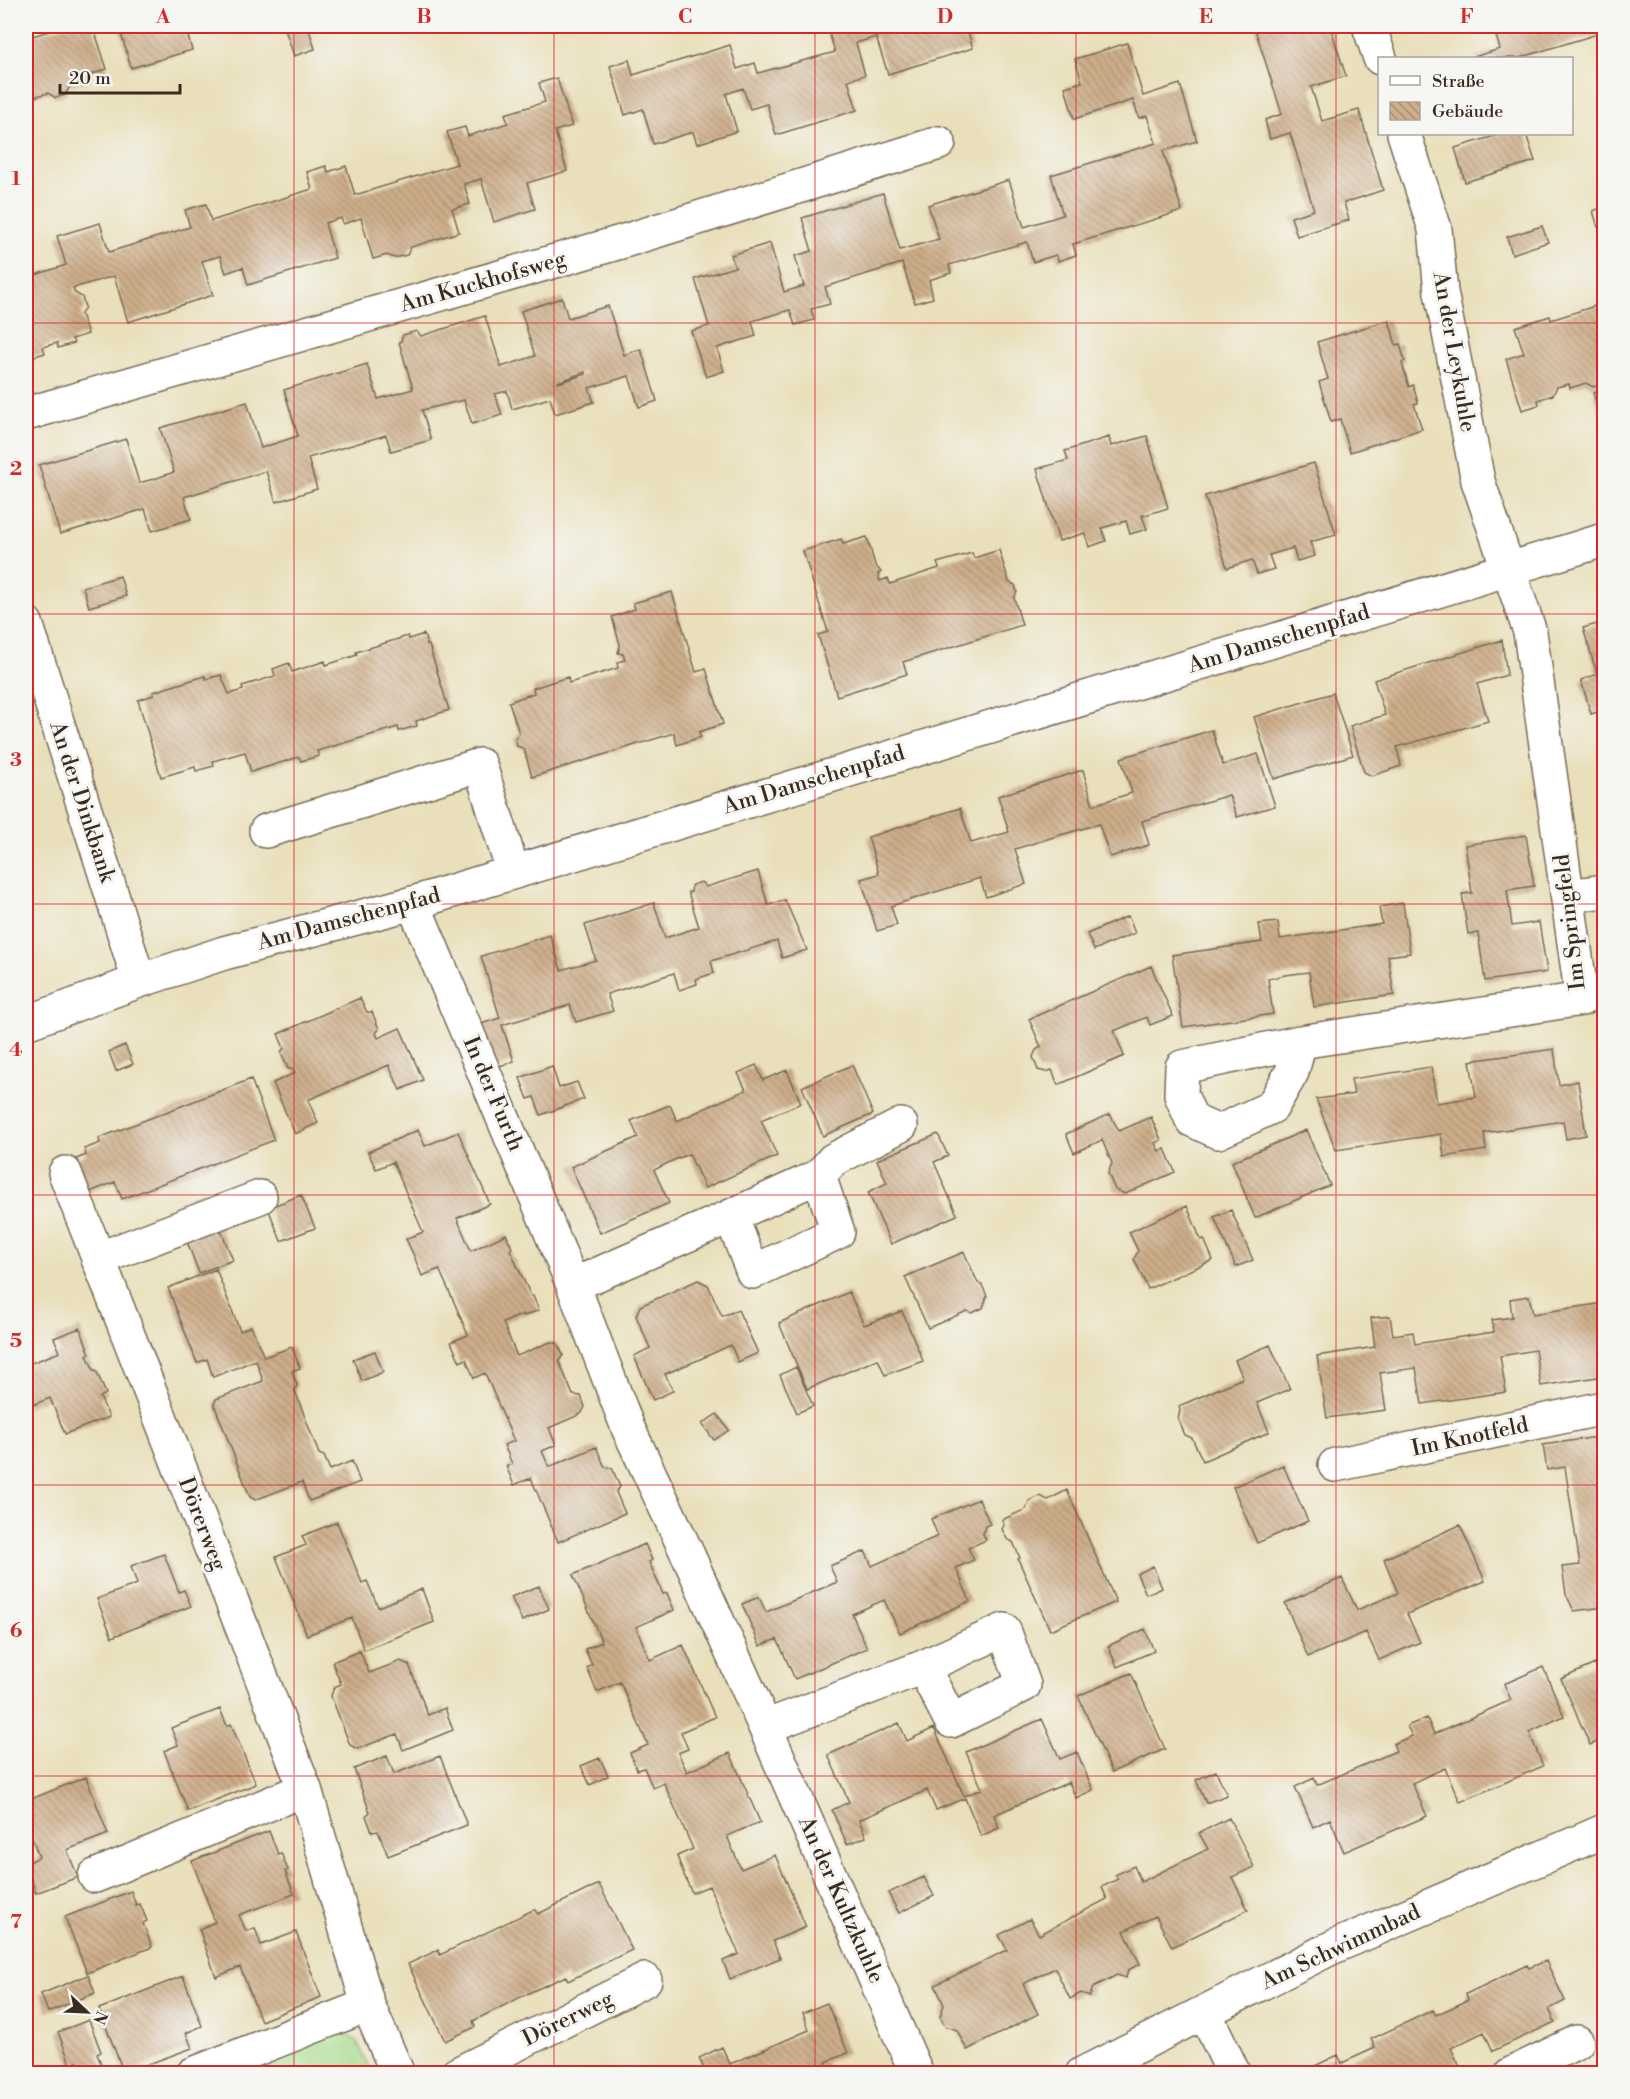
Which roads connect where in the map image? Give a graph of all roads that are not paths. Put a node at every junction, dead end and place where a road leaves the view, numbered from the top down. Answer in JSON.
{"nodes":[{"id":1,"x":1369,"y":26,"type":"edge"},
{"id":2,"x":1380,"y":57,"type":"edge"},
{"id":3,"x":1404,"y":135,"type":"edge"},
{"id":4,"x":939,"y":143,"type":"dead end"},
{"id":5,"x":26,"y":414,"type":"edge"},
{"id":6,"x":1605,"y":540,"type":"edge"},
{"id":7,"x":1509,"y":569,"type":"junction"},
{"id":8,"x":26,"y":623,"type":"edge"},
{"id":9,"x":30,"y":656,"type":"edge"},
{"id":10,"x":266,"y":831,"type":"dead end"},
{"id":11,"x":513,"y":872,"type":"junction"},
{"id":12,"x":1605,"y":891,"type":"edge"},
{"id":13,"x":1568,"y":896,"type":"junction"},
{"id":14,"x":413,"y":903,"type":"junction"},
{"id":15,"x":139,"y":981,"type":"junction"},
{"id":16,"x":26,"y":1023,"type":"edge"},
{"id":17,"x":1300,"y":1042,"type":"dead end"},
{"id":18,"x":901,"y":1125,"type":"dead end"},
{"id":19,"x":65,"y":1173,"type":"dead end"},
{"id":20,"x":819,"y":1176,"type":"junction"},
{"id":21,"x":260,"y":1197,"type":"dead end"},
{"id":22,"x":731,"y":1216,"type":"junction"},
{"id":23,"x":98,"y":1259,"type":"junction"},
{"id":24,"x":573,"y":1285,"type":"junction"},
{"id":25,"x":1605,"y":1408,"type":"edge"},
{"id":26,"x":1335,"y":1465,"type":"dead end"},
{"id":27,"x":688,"y":1555,"type":"joint"},
{"id":28,"x":923,"y":1668,"type":"dead end"},
{"id":29,"x":765,"y":1727,"type":"junction"},
{"id":30,"x":305,"y":1789,"type":"junction"},
{"id":31,"x":1605,"y":1831,"type":"edge"},
{"id":32,"x":95,"y":1876,"type":"dead end"},
{"id":33,"x":645,"y":1980,"type":"dead end"},
{"id":34,"x":368,"y":2005,"type":"junction"},
{"id":35,"x":1205,"y":2013,"type":"junction"},
{"id":36,"x":1577,"y":2042,"type":"dead end"},
{"id":37,"x":192,"y":2073,"type":"edge"},
{"id":38,"x":398,"y":2073,"type":"edge"},
{"id":39,"x":457,"y":2073,"type":"edge"},
{"id":40,"x":916,"y":2073,"type":"edge"},
{"id":41,"x":1082,"y":2073,"type":"edge"},
{"id":42,"x":1233,"y":2073,"type":"edge"},
{"id":43,"x":1511,"y":2073,"type":"edge"}],
"edges":[{"from":1,"to":2,"type":"street"},
{"from":3,"to":7,"type":"street","name":"An der Leykuhle"},
{"from":4,"to":5,"type":"street","name":"Am Kuckhofsweg"},
{"from":6,"to":7,"type":"street","name":"Am Damschenpfad"},
{"from":7,"to":11,"type":"street","name":"Am Damschenpfad"},
{"from":7,"to":13,"type":"street","name":"Im Springfeld"},
{"from":8,"to":9,"type":"street","name":"An der Dinkbank"},
{"from":9,"to":15,"type":"street","name":"An der Dinkbank"},
{"from":10,"to":11,"type":"street"},
{"from":11,"to":14,"type":"street","name":"Am Damschenpfad"},
{"from":12,"to":13,"type":"street"},
{"from":13,"to":17,"type":"street","name":"Im Springfeld"},
{"from":14,"to":15,"type":"street","name":"Am Damschenpfad"},
{"from":14,"to":24,"type":"street","name":"In der Furth"},
{"from":15,"to":16,"type":"street","name":"Am Damschenpfad"},
{"from":18,"to":20,"type":"street"},
{"from":19,"to":23,"type":"street","name":"Dörerweg"},
{"from":20,"to":22,"type":"street"},
{"from":20,"to":22,"type":"street"},
{"from":21,"to":23,"type":"street"},
{"from":22,"to":24,"type":"street"},
{"from":23,"to":30,"type":"street","name":"Dörerweg"},
{"from":24,"to":27,"type":"street","name":"In der Furth"},
{"from":25,"to":26,"type":"street","name":"Im Knotfeld"},
{"from":27,"to":29,"type":"street","name":"An der Kultzkuhle"},
{"from":28,"to":29,"type":"street"},
{"from":29,"to":40,"type":"street","name":"An der Kultzkuhle"},
{"from":30,"to":32,"type":"street"},
{"from":30,"to":34,"type":"street","name":"Dörerweg"},
{"from":31,"to":35,"type":"street","name":"Am Schwimmbad"},
{"from":33,"to":39,"type":"street","name":"Dörerweg"},
{"from":34,"to":37,"type":"street"},
{"from":34,"to":38,"type":"street","name":"Dörerweg"},
{"from":35,"to":41,"type":"street","name":"Am Schwimmbad"},
{"from":35,"to":42,"type":"street"},
{"from":36,"to":43,"type":"street"}]}
